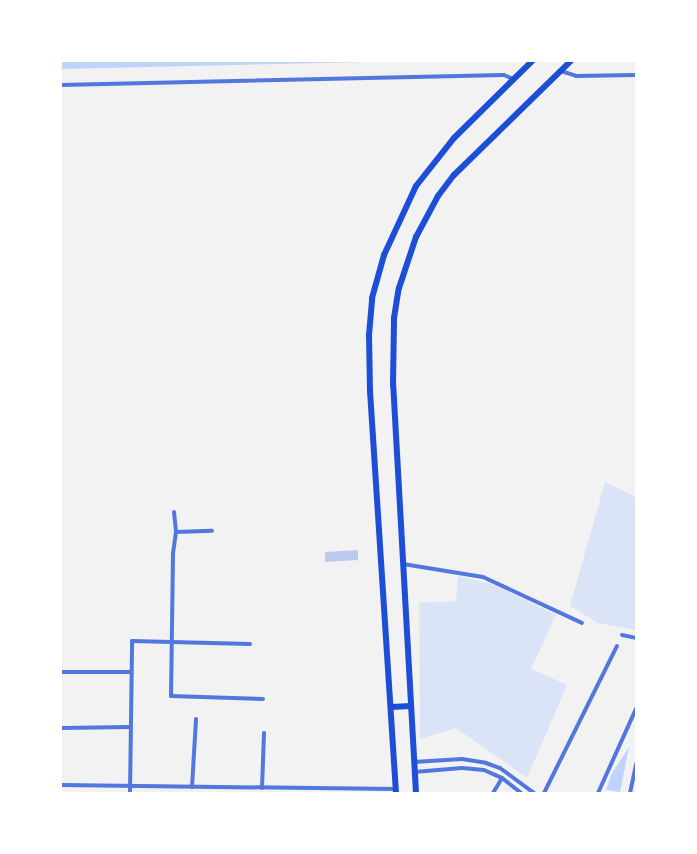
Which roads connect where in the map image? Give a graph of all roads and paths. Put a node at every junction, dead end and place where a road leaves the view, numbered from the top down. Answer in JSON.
{"nodes":[{"id":1,"x":532,"y":61,"type":"edge"},
{"id":2,"x":569,"y":63,"type":"edge"},
{"id":3,"x":561,"y":71,"type":"junction"},
{"id":4,"x":636,"y":75,"type":"edge"},
{"id":5,"x":513,"y":79,"type":"junction"},
{"id":6,"x":61,"y":85,"type":"edge"},
{"id":7,"x":174,"y":512,"type":"dead end"},
{"id":8,"x":212,"y":531,"type":"dead end"},
{"id":9,"x":176,"y":532,"type":"junction"},
{"id":10,"x":403,"y":564,"type":"junction"},
{"id":11,"x":582,"y":623,"type":"dead end"},
{"id":12,"x":622,"y":635,"type":"dead end"},
{"id":13,"x":636,"y":638,"type":"edge"},
{"id":14,"x":172,"y":642,"type":"junction"},
{"id":15,"x":250,"y":644,"type":"dead end"},
{"id":16,"x":617,"y":646,"type":"dead end"},
{"id":17,"x":61,"y":672,"type":"edge"},
{"id":18,"x":130,"y":672,"type":"junction"},
{"id":19,"x":263,"y":699,"type":"dead end"},
{"id":20,"x":411,"y":706,"type":"junction"},
{"id":21,"x":391,"y":707,"type":"junction"},
{"id":22,"x":636,"y":709,"type":"edge"},
{"id":23,"x":196,"y":719,"type":"dead end"},
{"id":24,"x":130,"y":727,"type":"junction"},
{"id":25,"x":61,"y":728,"type":"edge"},
{"id":26,"x":264,"y":733,"type":"dead end"},
{"id":27,"x":414,"y":762,"type":"junction"},
{"id":28,"x":636,"y":764,"type":"edge"},
{"id":29,"x":414,"y":772,"type":"junction"},
{"id":30,"x":506,"y":772,"type":"junction"},
{"id":31,"x":502,"y":778,"type":"junction"},
{"id":32,"x":61,"y":785,"type":"edge"},
{"id":33,"x":130,"y":787,"type":"junction"},
{"id":34,"x":192,"y":787,"type":"junction"},
{"id":35,"x":262,"y":788,"type":"junction"},
{"id":36,"x":396,"y":791,"type":"edge"},
{"id":37,"x":130,"y":793,"type":"edge"},
{"id":38,"x":416,"y":793,"type":"edge"},
{"id":39,"x":493,"y":793,"type":"edge"},
{"id":40,"x":522,"y":793,"type":"edge"},
{"id":41,"x":534,"y":793,"type":"edge"},
{"id":42,"x":544,"y":793,"type":"edge"},
{"id":43,"x":598,"y":793,"type":"edge"},
{"id":44,"x":630,"y":793,"type":"edge"}],
"edges":[{"from":1,"to":5,"type":"main road"},
{"from":2,"to":3,"type":"main road"},
{"from":3,"to":4,"type":"street"},
{"from":3,"to":10,"type":"main road"},
{"from":5,"to":6,"type":"street"},
{"from":5,"to":21,"type":"main road"},
{"from":7,"to":9,"type":"street"},
{"from":8,"to":9,"type":"street"},
{"from":9,"to":14,"type":"street"},
{"from":10,"to":11,"type":"street"},
{"from":10,"to":20,"type":"main road"},
{"from":12,"to":13,"type":"street"},
{"from":14,"to":15,"type":"street"},
{"from":14,"to":18,"type":"street"},
{"from":14,"to":19,"type":"street"},
{"from":16,"to":42,"type":"street"},
{"from":17,"to":18,"type":"street"},
{"from":18,"to":24,"type":"street"},
{"from":20,"to":21,"type":"main road"},
{"from":20,"to":27,"type":"main road"},
{"from":21,"to":36,"type":"main road"},
{"from":22,"to":43,"type":"street"},
{"from":23,"to":34,"type":"street"},
{"from":24,"to":25,"type":"street"},
{"from":24,"to":33,"type":"street"},
{"from":26,"to":35,"type":"street"},
{"from":27,"to":29,"type":"main road"},
{"from":27,"to":30,"type":"street"},
{"from":28,"to":44,"type":"street"},
{"from":29,"to":31,"type":"street"},
{"from":29,"to":38,"type":"main road"},
{"from":30,"to":31,"type":"street"},
{"from":30,"to":41,"type":"street"},
{"from":31,"to":39,"type":"street"},
{"from":31,"to":40,"type":"street"},
{"from":32,"to":33,"type":"street"},
{"from":33,"to":34,"type":"street"},
{"from":33,"to":37,"type":"street"},
{"from":34,"to":35,"type":"street"},
{"from":35,"to":36,"type":"street"}]}
